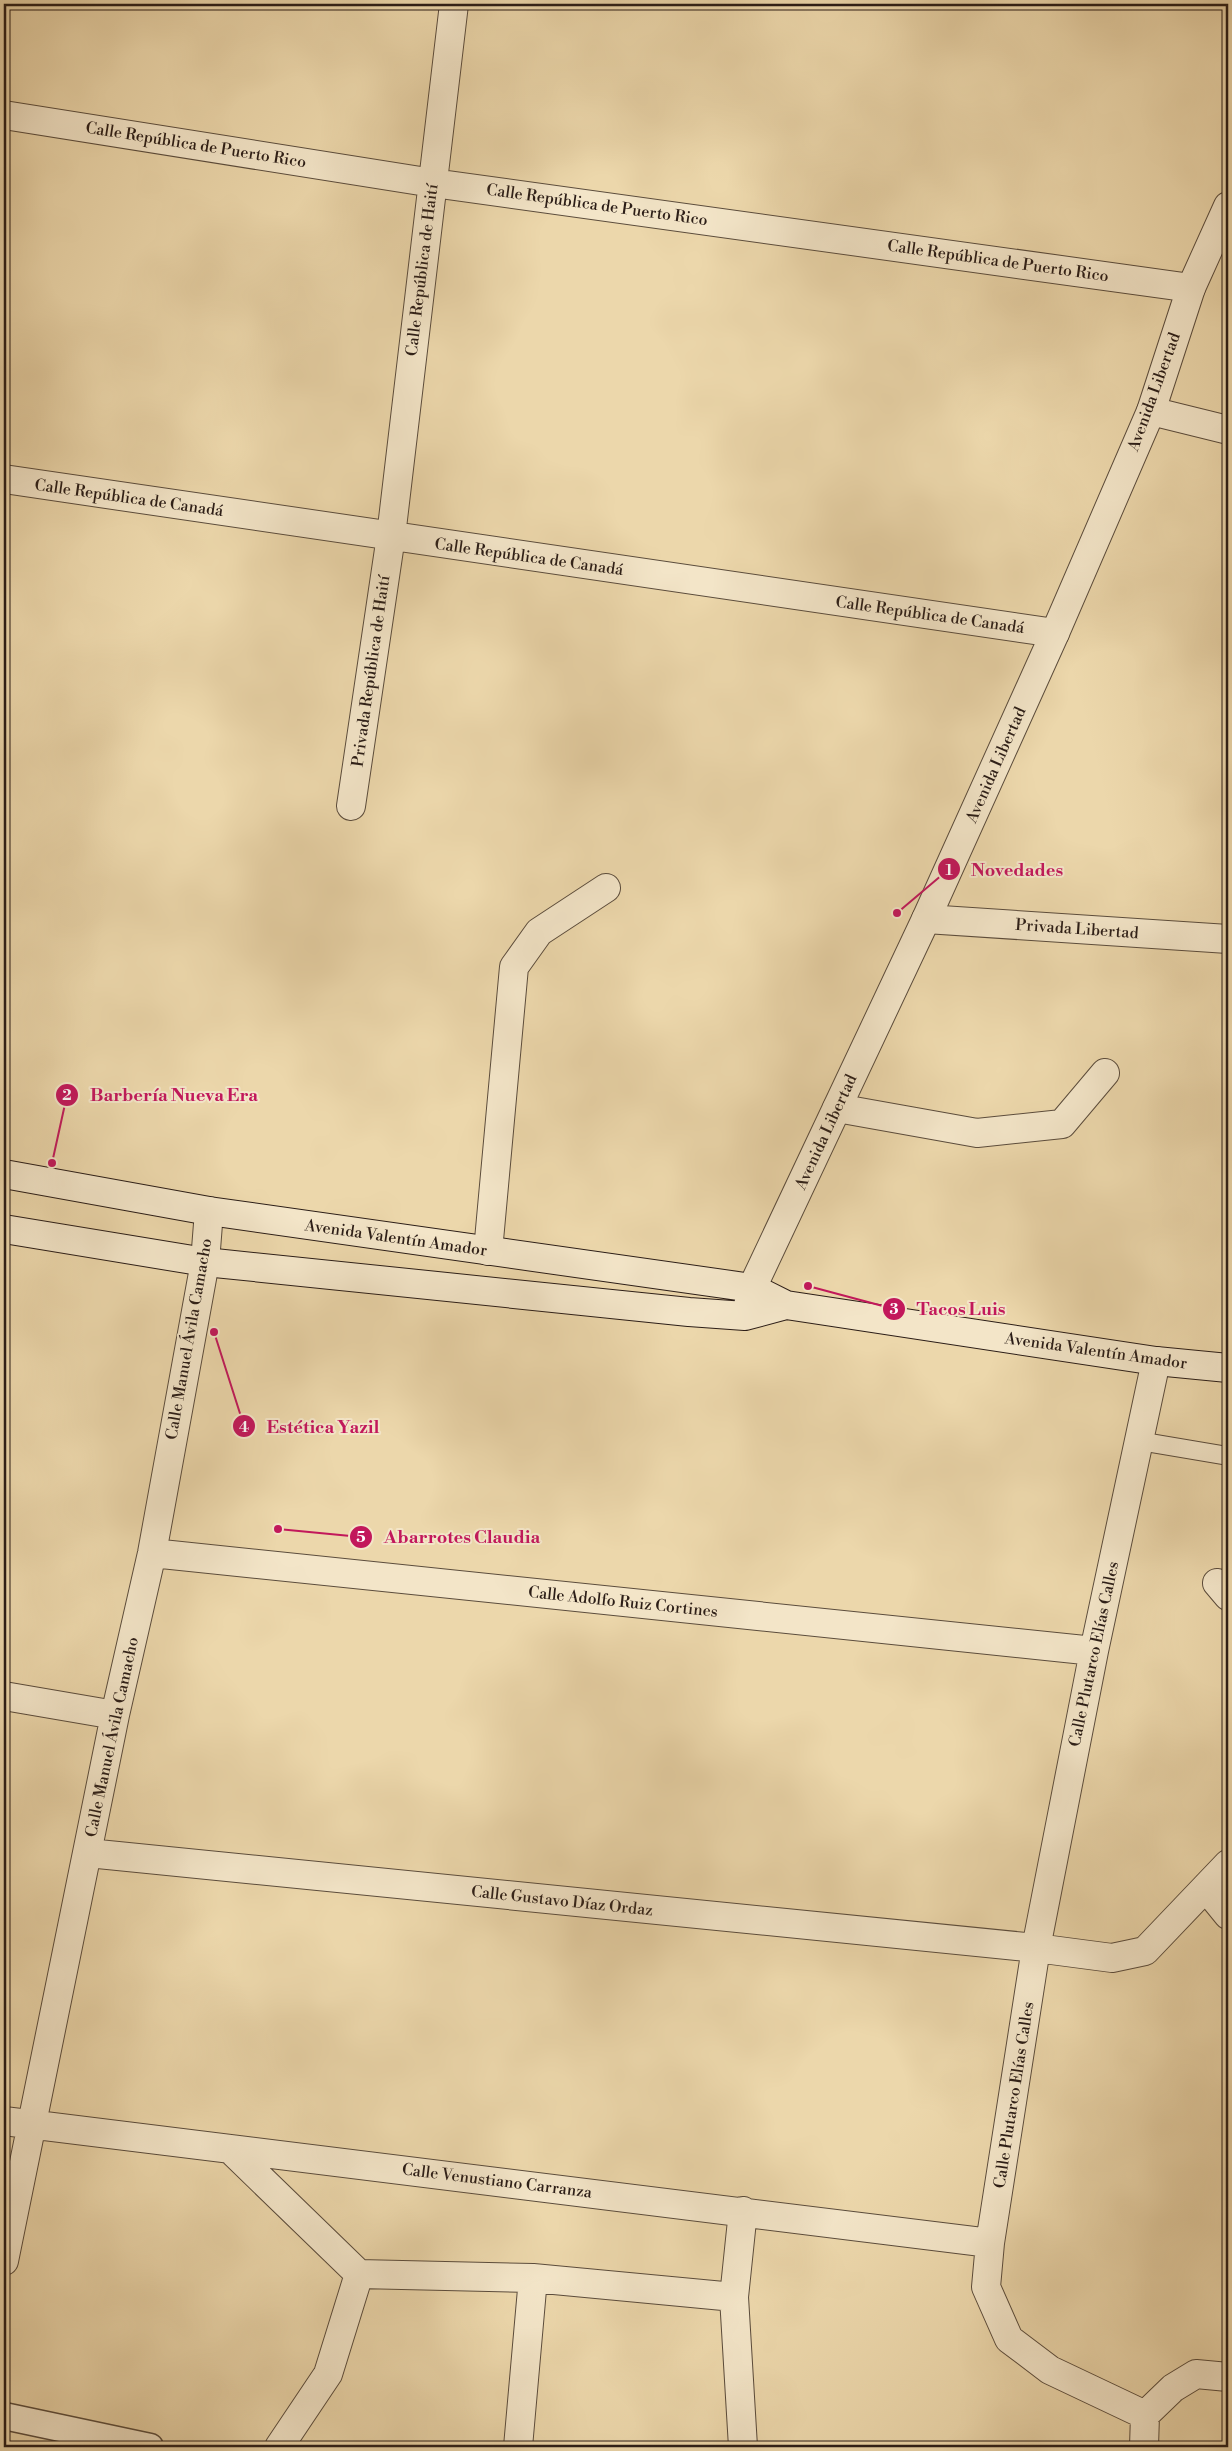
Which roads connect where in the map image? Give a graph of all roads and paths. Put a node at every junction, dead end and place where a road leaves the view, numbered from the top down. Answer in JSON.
{"nodes":[{"id":1,"x":454,"y":4,"type":"edge"},
{"id":2,"x":4,"y":115,"type":"edge"},
{"id":3,"x":433,"y":183,"type":"junction"},
{"id":4,"x":1228,"y":206,"type":"edge"},
{"id":5,"x":1191,"y":288,"type":"junction"},
{"id":6,"x":1151,"y":411,"type":"junction"},
{"id":7,"x":1228,"y":430,"type":"edge"},
{"id":8,"x":4,"y":479,"type":"edge"},
{"id":9,"x":391,"y":536,"type":"junction"},
{"id":10,"x":1055,"y":633,"type":"junction"},
{"id":11,"x":350,"y":806,"type":"dead end"},
{"id":12,"x":606,"y":888,"type":"dead end"},
{"id":13,"x":926,"y":919,"type":"junction"},
{"id":14,"x":1228,"y":939,"type":"edge"},
{"id":15,"x":1105,"y":1073,"type":"dead end"},
{"id":16,"x":837,"y":1108,"type":"junction"},
{"id":17,"x":4,"y":1174,"type":"edge"},
{"id":18,"x":209,"y":1211,"type":"junction"},
{"id":19,"x":4,"y":1229,"type":"edge"},
{"id":20,"x":488,"y":1251,"type":"junction"},
{"id":21,"x":205,"y":1262,"type":"junction"},
{"id":22,"x":752,"y":1288,"type":"junction"},
{"id":23,"x":786,"y":1305,"type":"junction"},
{"id":24,"x":745,"y":1316,"type":"junction"},
{"id":25,"x":1156,"y":1361,"type":"junction"},
{"id":26,"x":1228,"y":1368,"type":"edge"},
{"id":27,"x":1139,"y":1441,"type":"junction"},
{"id":28,"x":1228,"y":1456,"type":"edge"},
{"id":29,"x":152,"y":1553,"type":"junction"},
{"id":30,"x":1094,"y":1650,"type":"junction"},
{"id":31,"x":4,"y":1696,"type":"edge"},
{"id":32,"x":115,"y":1715,"type":"junction"},
{"id":33,"x":88,"y":1853,"type":"junction"},
{"id":34,"x":1228,"y":1864,"type":"edge"},
{"id":35,"x":1206,"y":1888,"type":"junction"},
{"id":36,"x":1228,"y":1915,"type":"edge"},
{"id":37,"x":1036,"y":1948,"type":"junction"},
{"id":38,"x":4,"y":2121,"type":"edge"},
{"id":39,"x":31,"y":2125,"type":"junction"},
{"id":40,"x":230,"y":2149,"type":"junction"},
{"id":41,"x":743,"y":2211,"type":"junction"},
{"id":42,"x":990,"y":2243,"type":"junction"},
{"id":43,"x":4,"y":2261,"type":"edge"},
{"id":44,"x":360,"y":2274,"type":"junction"},
{"id":45,"x":533,"y":2278,"type":"junction"},
{"id":46,"x":734,"y":2297,"type":"junction"},
{"id":47,"x":1228,"y":2377,"type":"edge"},
{"id":48,"x":1145,"y":2415,"type":"junction"},
{"id":49,"x":4,"y":2416,"type":"edge"},
{"id":50,"x":150,"y":2447,"type":"edge"},
{"id":51,"x":278,"y":2447,"type":"edge"},
{"id":52,"x":518,"y":2447,"type":"edge"},
{"id":53,"x":743,"y":2447,"type":"edge"},
{"id":54,"x":1144,"y":2447,"type":"edge"}],
"edges":[{"from":1,"to":3,"type":"street","name":"Calle República de Haití"},
{"from":2,"to":3,"type":"street","name":"Calle República de Puerto Rico"},
{"from":3,"to":5,"type":"street","name":"Calle República de Puerto Rico"},
{"from":3,"to":9,"type":"street","name":"Calle República de Haití"},
{"from":4,"to":5,"type":"street","name":"Avenida Libertad"},
{"from":5,"to":6,"type":"street","name":"Avenida Libertad"},
{"from":6,"to":7,"type":"street"},
{"from":6,"to":10,"type":"street","name":"Avenida Libertad"},
{"from":8,"to":9,"type":"street","name":"Calle República de Canadá"},
{"from":9,"to":10,"type":"street","name":"Calle República de Canadá"},
{"from":9,"to":11,"type":"street","name":"Privada República de Haití"},
{"from":10,"to":13,"type":"street","name":"Avenida Libertad"},
{"from":12,"to":20,"type":"street"},
{"from":13,"to":14,"type":"street","name":"Privada Libertad"},
{"from":13,"to":16,"type":"street","name":"Avenida Libertad"},
{"from":15,"to":16,"type":"street"},
{"from":16,"to":22,"type":"street","name":"Avenida Libertad"},
{"from":17,"to":18,"type":"street","name":"Avenida Valentín Amador"},
{"from":18,"to":20,"type":"street","name":"Avenida Valentín Amador"},
{"from":18,"to":21,"type":"street","name":"Calle Manuel Ávila Camacho"},
{"from":19,"to":21,"type":"street","name":"Avenida Valentín Amador"},
{"from":20,"to":22,"type":"street","name":"Avenida Valentín Amador"},
{"from":21,"to":24,"type":"street","name":"Avenida Valentín Amador"},
{"from":21,"to":29,"type":"street","name":"Calle Manuel Ávila Camacho"},
{"from":22,"to":23,"type":"street","name":"Avenida Valentín Amador"},
{"from":22,"to":24,"type":"street","name":"Avenida Libertad"},
{"from":23,"to":24,"type":"street","name":"Avenida Valentín Amador"},
{"from":23,"to":25,"type":"street","name":"Avenida Valentín Amador"},
{"from":25,"to":26,"type":"street","name":"Avenida Valentín Amador"},
{"from":25,"to":27,"type":"street","name":"Calle Plutarco Elías Calles"},
{"from":27,"to":28,"type":"lane"},
{"from":27,"to":30,"type":"street","name":"Calle Plutarco Elías Calles"},
{"from":29,"to":30,"type":"street","name":"Calle Adolfo Ruiz Cortines"},
{"from":29,"to":32,"type":"street","name":"Calle Manuel Ávila Camacho"},
{"from":30,"to":37,"type":"street","name":"Calle Plutarco Elías Calles"},
{"from":31,"to":32,"type":"street"},
{"from":32,"to":33,"type":"street","name":"Calle Manuel Ávila Camacho"},
{"from":33,"to":37,"type":"street","name":"Calle Gustavo Díaz Ordaz"},
{"from":33,"to":39,"type":"street","name":"Calle Manuel Ávila Camacho"},
{"from":34,"to":35,"type":"street"},
{"from":35,"to":36,"type":"street"},
{"from":35,"to":37,"type":"street"},
{"from":37,"to":42,"type":"street","name":"Calle Plutarco Elías Calles"},
{"from":38,"to":39,"type":"street","name":"Calle Venustiano Carranza"},
{"from":39,"to":40,"type":"street","name":"Calle Venustiano Carranza"},
{"from":39,"to":43,"type":"street","name":"Calle Manuel Ávila Camacho"},
{"from":40,"to":41,"type":"street","name":"Calle Venustiano Carranza"},
{"from":40,"to":44,"type":"street"},
{"from":41,"to":42,"type":"street","name":"Calle Venustiano Carranza"},
{"from":41,"to":46,"type":"street"},
{"from":42,"to":48,"type":"street","name":"Calle Plutarco Elías Calles"},
{"from":44,"to":45,"type":"street"},
{"from":44,"to":51,"type":"street"},
{"from":45,"to":46,"type":"street"},
{"from":45,"to":52,"type":"street"},
{"from":46,"to":53,"type":"street"},
{"from":47,"to":48,"type":"street"},
{"from":48,"to":54,"type":"street"},
{"from":49,"to":50,"type":"street"}]}
